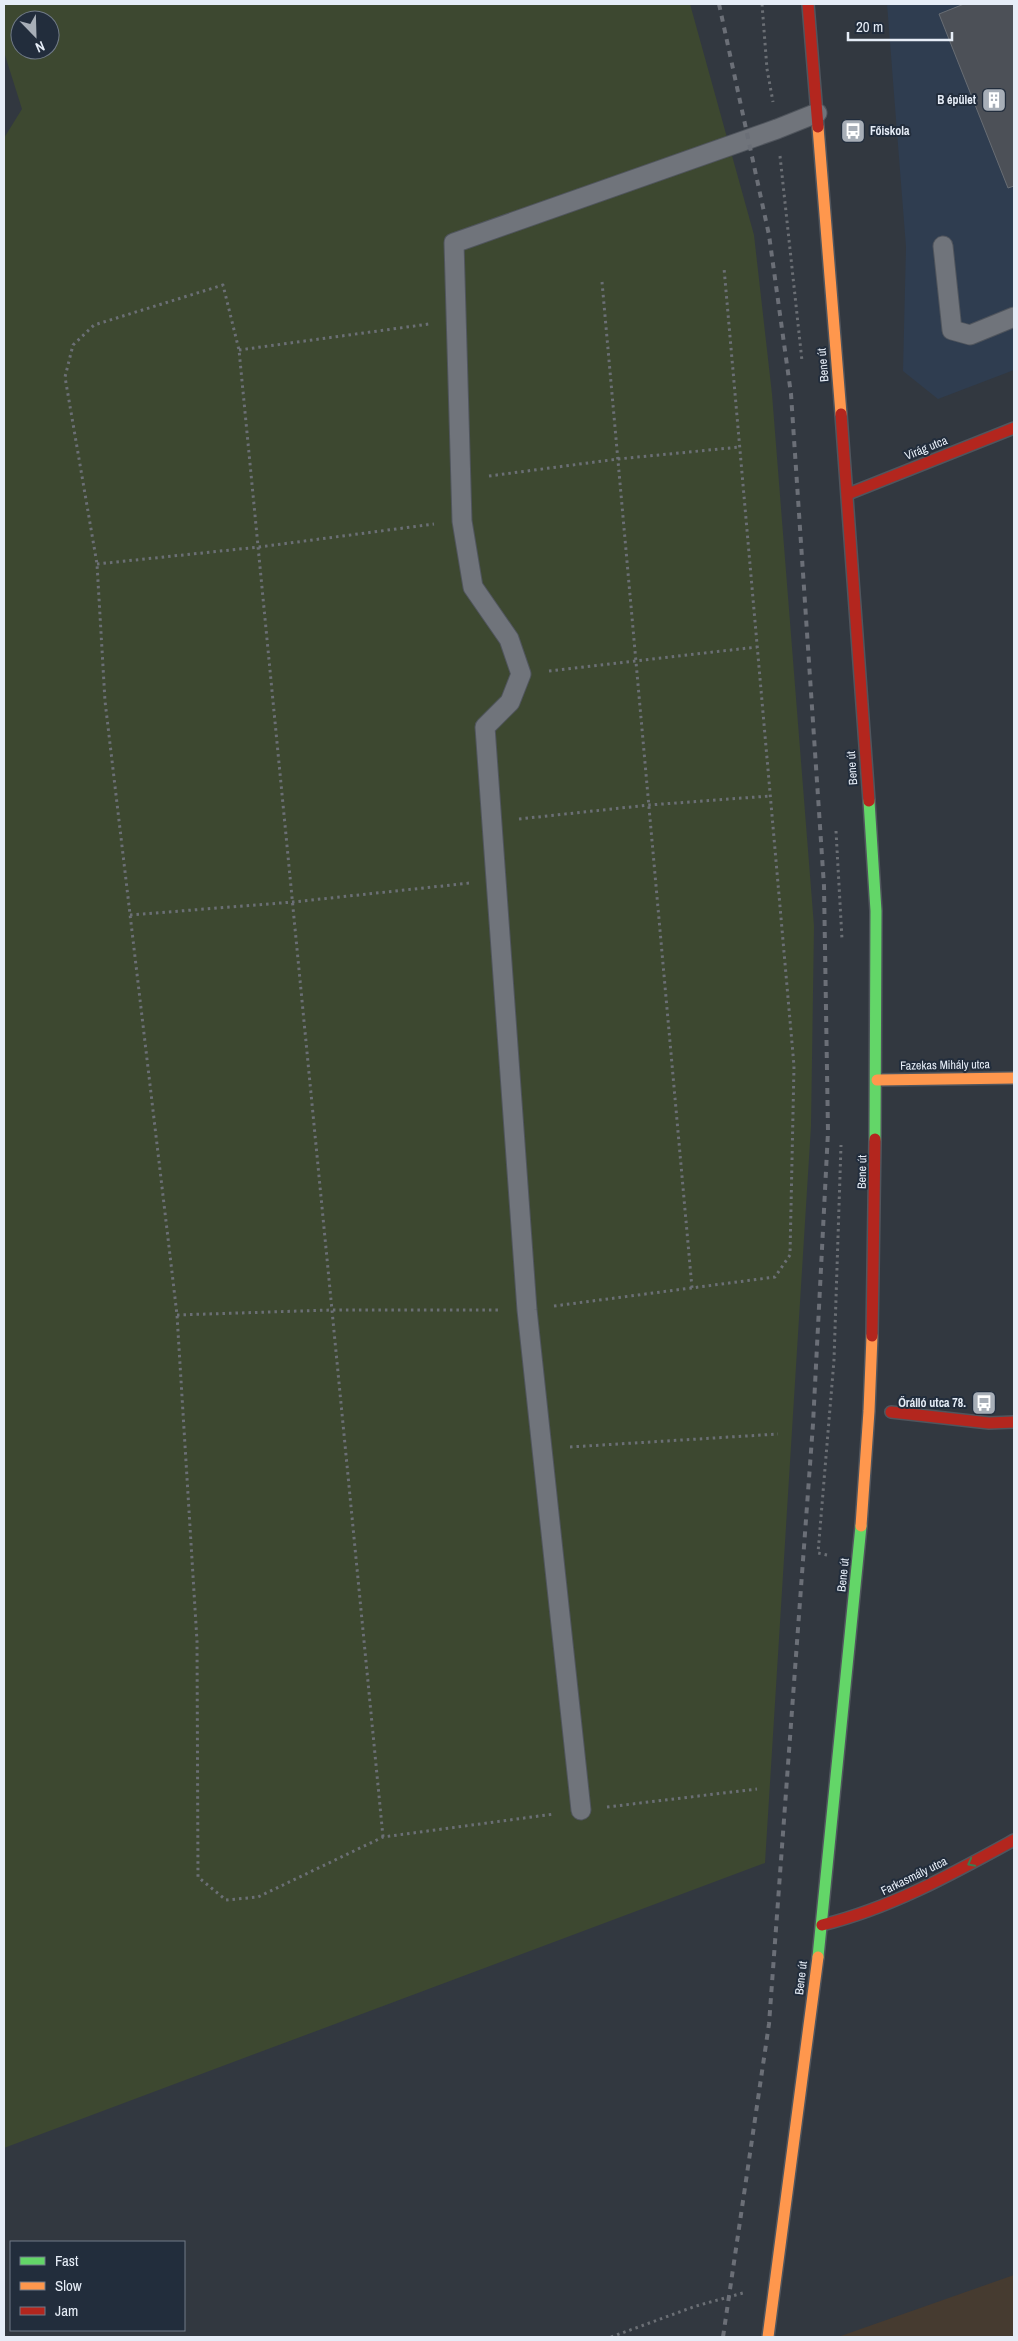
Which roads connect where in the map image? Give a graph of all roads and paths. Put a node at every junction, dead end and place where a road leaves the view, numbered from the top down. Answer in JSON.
{"nodes":[{"id":1,"x":762,"y":4,"type":"edge"},
{"id":2,"x":808,"y":4,"type":"edge"},
{"id":3,"x":817,"y":113,"type":"junction"},
{"id":4,"x":777,"y":129,"type":"junction"},
{"id":5,"x":944,"y":246,"type":"dead end"},
{"id":6,"x":724,"y":268,"type":"dead end"},
{"id":7,"x":602,"y":282,"type":"dead end"},
{"id":8,"x":1014,"y":317,"type":"edge"},
{"id":9,"x":457,"y":320,"type":"junction"},
{"id":10,"x":239,"y":350,"type":"junction"},
{"id":11,"x":803,"y":366,"type":"dead end"},
{"id":12,"x":1014,"y":428,"type":"edge"},
{"id":13,"x":740,"y":447,"type":"junction"},
{"id":14,"x":618,"y":460,"type":"junction"},
{"id":15,"x":461,"y":480,"type":"junction"},
{"id":16,"x":848,"y":494,"type":"junction"},
{"id":17,"x":462,"y":521,"type":"junction"},
{"id":18,"x":258,"y":547,"type":"junction"},
{"id":19,"x":97,"y":564,"type":"junction"},
{"id":20,"x":757,"y":647,"type":"junction"},
{"id":21,"x":636,"y":661,"type":"junction"},
{"id":22,"x":521,"y":674,"type":"junction"},
{"id":23,"x":770,"y":796,"type":"junction"},
{"id":24,"x":649,"y":805,"type":"junction"},
{"id":25,"x":491,"y":822,"type":"junction"},
{"id":26,"x":836,"y":823,"type":"dead end"},
{"id":27,"x":496,"y":880,"type":"junction"},
{"id":28,"x":293,"y":902,"type":"junction"},
{"id":29,"x":130,"y":915,"type":"junction"},
{"id":30,"x":842,"y":943,"type":"dead end"},
{"id":31,"x":1014,"y":1078,"type":"edge"},
{"id":32,"x":877,"y":1080,"type":"junction"},
{"id":33,"x":841,"y":1142,"type":"dead end"},
{"id":34,"x":692,"y":1288,"type":"junction"},
{"id":35,"x":330,"y":1310,"type":"junction"},
{"id":36,"x":527,"y":1310,"type":"junction"},
{"id":37,"x":177,"y":1315,"type":"junction"},
{"id":38,"x":891,"y":1412,"type":"dead end"},
{"id":39,"x":1014,"y":1422,"type":"edge"},
{"id":40,"x":778,"y":1434,"type":"dead end"},
{"id":41,"x":542,"y":1449,"type":"junction"},
{"id":42,"x":858,"y":1560,"type":"junction"},
{"id":43,"x":581,"y":1810,"type":"dead end"},
{"id":44,"x":1014,"y":1840,"type":"edge"},
{"id":45,"x":822,"y":1925,"type":"junction"},
{"id":46,"x":776,"y":2284,"type":"junction"},
{"id":47,"x":610,"y":2337,"type":"edge"},
{"id":48,"x":768,"y":2337,"type":"edge"}],
"edges":[{"from":1,"to":4,"type":"path"},
{"from":2,"to":3,"type":"main road","name":"Bene út"},
{"from":3,"to":4,"type":"lane"},
{"from":3,"to":16,"type":"main road","name":"Bene út"},
{"from":4,"to":9,"type":"lane"},
{"from":4,"to":11,"type":"path"},
{"from":5,"to":8,"type":"lane"},
{"from":6,"to":13,"type":"path"},
{"from":7,"to":14,"type":"path"},
{"from":9,"to":10,"type":"path"},
{"from":9,"to":15,"type":"lane"},
{"from":10,"to":18,"type":"path"},
{"from":10,"to":19,"type":"path"},
{"from":12,"to":16,"type":"main road","name":"Virág utca"},
{"from":13,"to":14,"type":"path"},
{"from":13,"to":20,"type":"path"},
{"from":14,"to":15,"type":"path"},
{"from":14,"to":21,"type":"path"},
{"from":15,"to":17,"type":"lane"},
{"from":16,"to":32,"type":"main road","name":"Bene út"},
{"from":17,"to":18,"type":"path"},
{"from":17,"to":22,"type":"lane"},
{"from":18,"to":19,"type":"path"},
{"from":18,"to":28,"type":"path"},
{"from":19,"to":29,"type":"path"},
{"from":20,"to":21,"type":"path"},
{"from":20,"to":23,"type":"path"},
{"from":21,"to":22,"type":"path"},
{"from":21,"to":24,"type":"path"},
{"from":22,"to":25,"type":"lane"},
{"from":23,"to":24,"type":"path"},
{"from":23,"to":34,"type":"path"},
{"from":24,"to":25,"type":"path"},
{"from":24,"to":34,"type":"path"},
{"from":25,"to":27,"type":"lane"},
{"from":26,"to":30,"type":"path"},
{"from":27,"to":28,"type":"path"},
{"from":27,"to":36,"type":"lane"},
{"from":28,"to":29,"type":"path"},
{"from":28,"to":35,"type":"path"},
{"from":29,"to":37,"type":"path"},
{"from":31,"to":32,"type":"main road","name":"Fazekas Mihály utca"},
{"from":32,"to":42,"type":"main road","name":"Bene út"},
{"from":33,"to":42,"type":"path"},
{"from":34,"to":36,"type":"path"},
{"from":35,"to":36,"type":"path"},
{"from":35,"to":37,"type":"path"},
{"from":35,"to":37,"type":"path"},
{"from":36,"to":41,"type":"lane"},
{"from":38,"to":39,"type":"main road"},
{"from":40,"to":41,"type":"path"},
{"from":41,"to":43,"type":"lane"},
{"from":42,"to":45,"type":"main road","name":"Bene út"},
{"from":44,"to":45,"type":"main road","name":"Farkasmály utca","one_way":true},
{"from":45,"to":46,"type":"main road","name":"Bene út"},
{"from":46,"to":47,"type":"path"},
{"from":46,"to":48,"type":"main road","name":"Bene út"}]}
